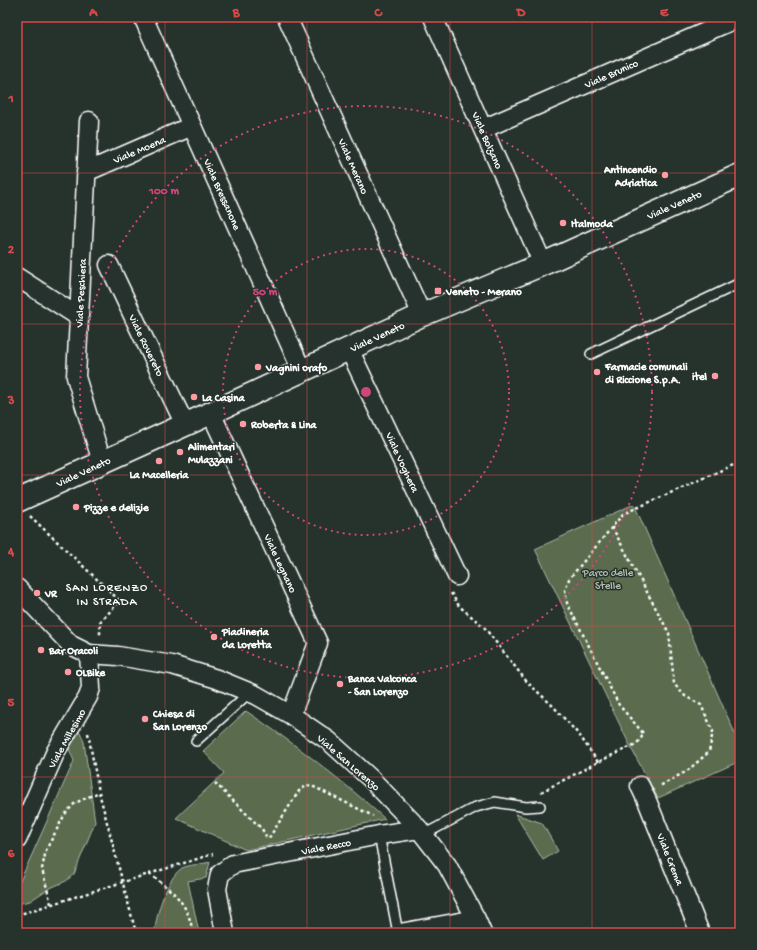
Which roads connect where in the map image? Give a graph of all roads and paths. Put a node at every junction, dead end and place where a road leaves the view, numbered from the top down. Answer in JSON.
{"nodes":[{"id":1,"x":143,"y":17,"type":"edge"},
{"id":2,"x":287,"y":17,"type":"edge"},
{"id":3,"x":433,"y":17,"type":"edge"},
{"id":4,"x":740,"y":17,"type":"edge"},
{"id":5,"x":89,"y":120,"type":"dead end"},
{"id":6,"x":192,"y":126,"type":"junction"},
{"id":7,"x":483,"y":129,"type":"junction"},
{"id":8,"x":86,"y":172,"type":"junction"},
{"id":9,"x":740,"y":175,"type":"edge"},
{"id":10,"x":543,"y":264,"type":"junction"},
{"id":11,"x":109,"y":265,"type":"dead end"},
{"id":12,"x":17,"y":277,"type":"edge"},
{"id":13,"x":740,"y":283,"type":"edge"},
{"id":14,"x":422,"y":315,"type":"junction"},
{"id":15,"x":78,"y":317,"type":"junction"},
{"id":16,"x":349,"y":349,"type":"junction"},
{"id":17,"x":591,"y":354,"type":"dead end"},
{"id":18,"x":302,"y":371,"type":"junction"},
{"id":19,"x":211,"y":413,"type":"junction"},
{"id":20,"x":185,"y":425,"type":"junction"},
{"id":21,"x":102,"y":462,"type":"junction"},
{"id":22,"x":740,"y":462,"type":"edge"},
{"id":23,"x":23,"y":508,"type":"edge"},
{"id":24,"x":612,"y":527,"type":"junction"},
{"id":25,"x":457,"y":576,"type":"joint"},
{"id":26,"x":17,"y":588,"type":"edge"},
{"id":27,"x":95,"y":655,"type":"junction"},
{"id":28,"x":250,"y":693,"type":"junction"},
{"id":29,"x":291,"y":715,"type":"junction"},
{"id":30,"x":75,"y":720,"type":"junction"},
{"id":31,"x":196,"y":741,"type":"dead end"},
{"id":32,"x":598,"y":762,"type":"junction"},
{"id":33,"x":215,"y":783,"type":"dead end"},
{"id":34,"x":642,"y":790,"type":"joint"},
{"id":35,"x":99,"y":792,"type":"junction"},
{"id":36,"x":540,"y":792,"type":"dead end"},
{"id":37,"x":540,"y":806,"type":"dead end"},
{"id":38,"x":374,"y":816,"type":"dead end"},
{"id":39,"x":421,"y":832,"type":"junction"},
{"id":40,"x":379,"y":835,"type":"junction"},
{"id":41,"x":17,"y":840,"type":"edge"},
{"id":42,"x":212,"y":854,"type":"dead end"},
{"id":43,"x":149,"y":874,"type":"junction"},
{"id":44,"x":123,"y":882,"type":"junction"},
{"id":45,"x":51,"y":904,"type":"junction"},
{"id":46,"x":17,"y":915,"type":"edge"},
{"id":47,"x":479,"y":926,"type":"edge"},
{"id":48,"x":136,"y":933,"type":"edge"},
{"id":49,"x":193,"y":933,"type":"edge"},
{"id":50,"x":225,"y":933,"type":"edge"},
{"id":51,"x":399,"y":933,"type":"edge"},
{"id":52,"x":700,"y":933,"type":"edge"}],
"edges":[{"from":1,"to":6,"type":"street","name":"Viale Bressanone"},
{"from":2,"to":14,"type":"street","name":"Viale Merano"},
{"from":3,"to":7,"type":"street","name":"Viale Bolzano"},
{"from":4,"to":7,"type":"street","name":"Viale Brunico"},
{"from":5,"to":8,"type":"street","name":"Viale Peschiera"},
{"from":6,"to":8,"type":"street","name":"Viale Moena"},
{"from":6,"to":18,"type":"street","name":"Viale Bressanone"},
{"from":7,"to":10,"type":"street","name":"Viale Bolzano"},
{"from":8,"to":15,"type":"street","name":"Viale Peschiera"},
{"from":9,"to":10,"type":"main road","name":"Viale Veneto"},
{"from":10,"to":14,"type":"main road","name":"Viale Veneto"},
{"from":11,"to":20,"type":"street","name":"Viale Rovereto"},
{"from":12,"to":15,"type":"street"},
{"from":13,"to":17,"type":"lane"},
{"from":14,"to":16,"type":"main road","name":"Viale Veneto"},
{"from":15,"to":21,"type":"street","name":"Viale Peschiera"},
{"from":16,"to":18,"type":"main road","name":"Viale Veneto"},
{"from":16,"to":25,"type":"street","name":"Viale Voghera"},
{"from":18,"to":19,"type":"main road","name":"Viale Veneto"},
{"from":19,"to":20,"type":"main road","name":"Viale Veneto"},
{"from":19,"to":29,"type":"street","name":"Viale Legnano"},
{"from":20,"to":21,"type":"main road","name":"Viale Veneto"},
{"from":21,"to":23,"type":"main road","name":"Viale Veneto"},
{"from":22,"to":24,"type":"path"},
{"from":23,"to":27,"type":"path"},
{"from":24,"to":32,"type":"path"},
{"from":24,"to":34,"type":"path"},
{"from":25,"to":32,"type":"path"},
{"from":26,"to":27,"type":"street","name":"Viale San Lorenzo"},
{"from":27,"to":28,"type":"street","name":"Viale San Lorenzo"},
{"from":27,"to":30,"type":"street","name":"Viale Millesimo"},
{"from":28,"to":29,"type":"street","name":"Viale San Lorenzo"},
{"from":28,"to":31,"type":"lane"},
{"from":29,"to":39,"type":"street","name":"Viale San Lorenzo"},
{"from":30,"to":35,"type":"path"},
{"from":30,"to":41,"type":"street","name":"Viale Millesimo"},
{"from":32,"to":36,"type":"path"},
{"from":33,"to":38,"type":"path"},
{"from":34,"to":52,"type":"street","name":"Viale Crema"},
{"from":35,"to":44,"type":"path"},
{"from":35,"to":45,"type":"path"},
{"from":37,"to":39,"type":"lane"},
{"from":39,"to":40,"type":"street","name":"Viale Recco"},
{"from":39,"to":47,"type":"street","name":"Viale San Lorenzo"},
{"from":40,"to":50,"type":"street","name":"Viale Recco"},
{"from":40,"to":51,"type":"lane"},
{"from":42,"to":43,"type":"path"},
{"from":43,"to":44,"type":"path"},
{"from":43,"to":49,"type":"path"},
{"from":44,"to":45,"type":"path"},
{"from":44,"to":48,"type":"path"},
{"from":45,"to":46,"type":"path"},
{"from":47,"to":51,"type":"street"}]}
